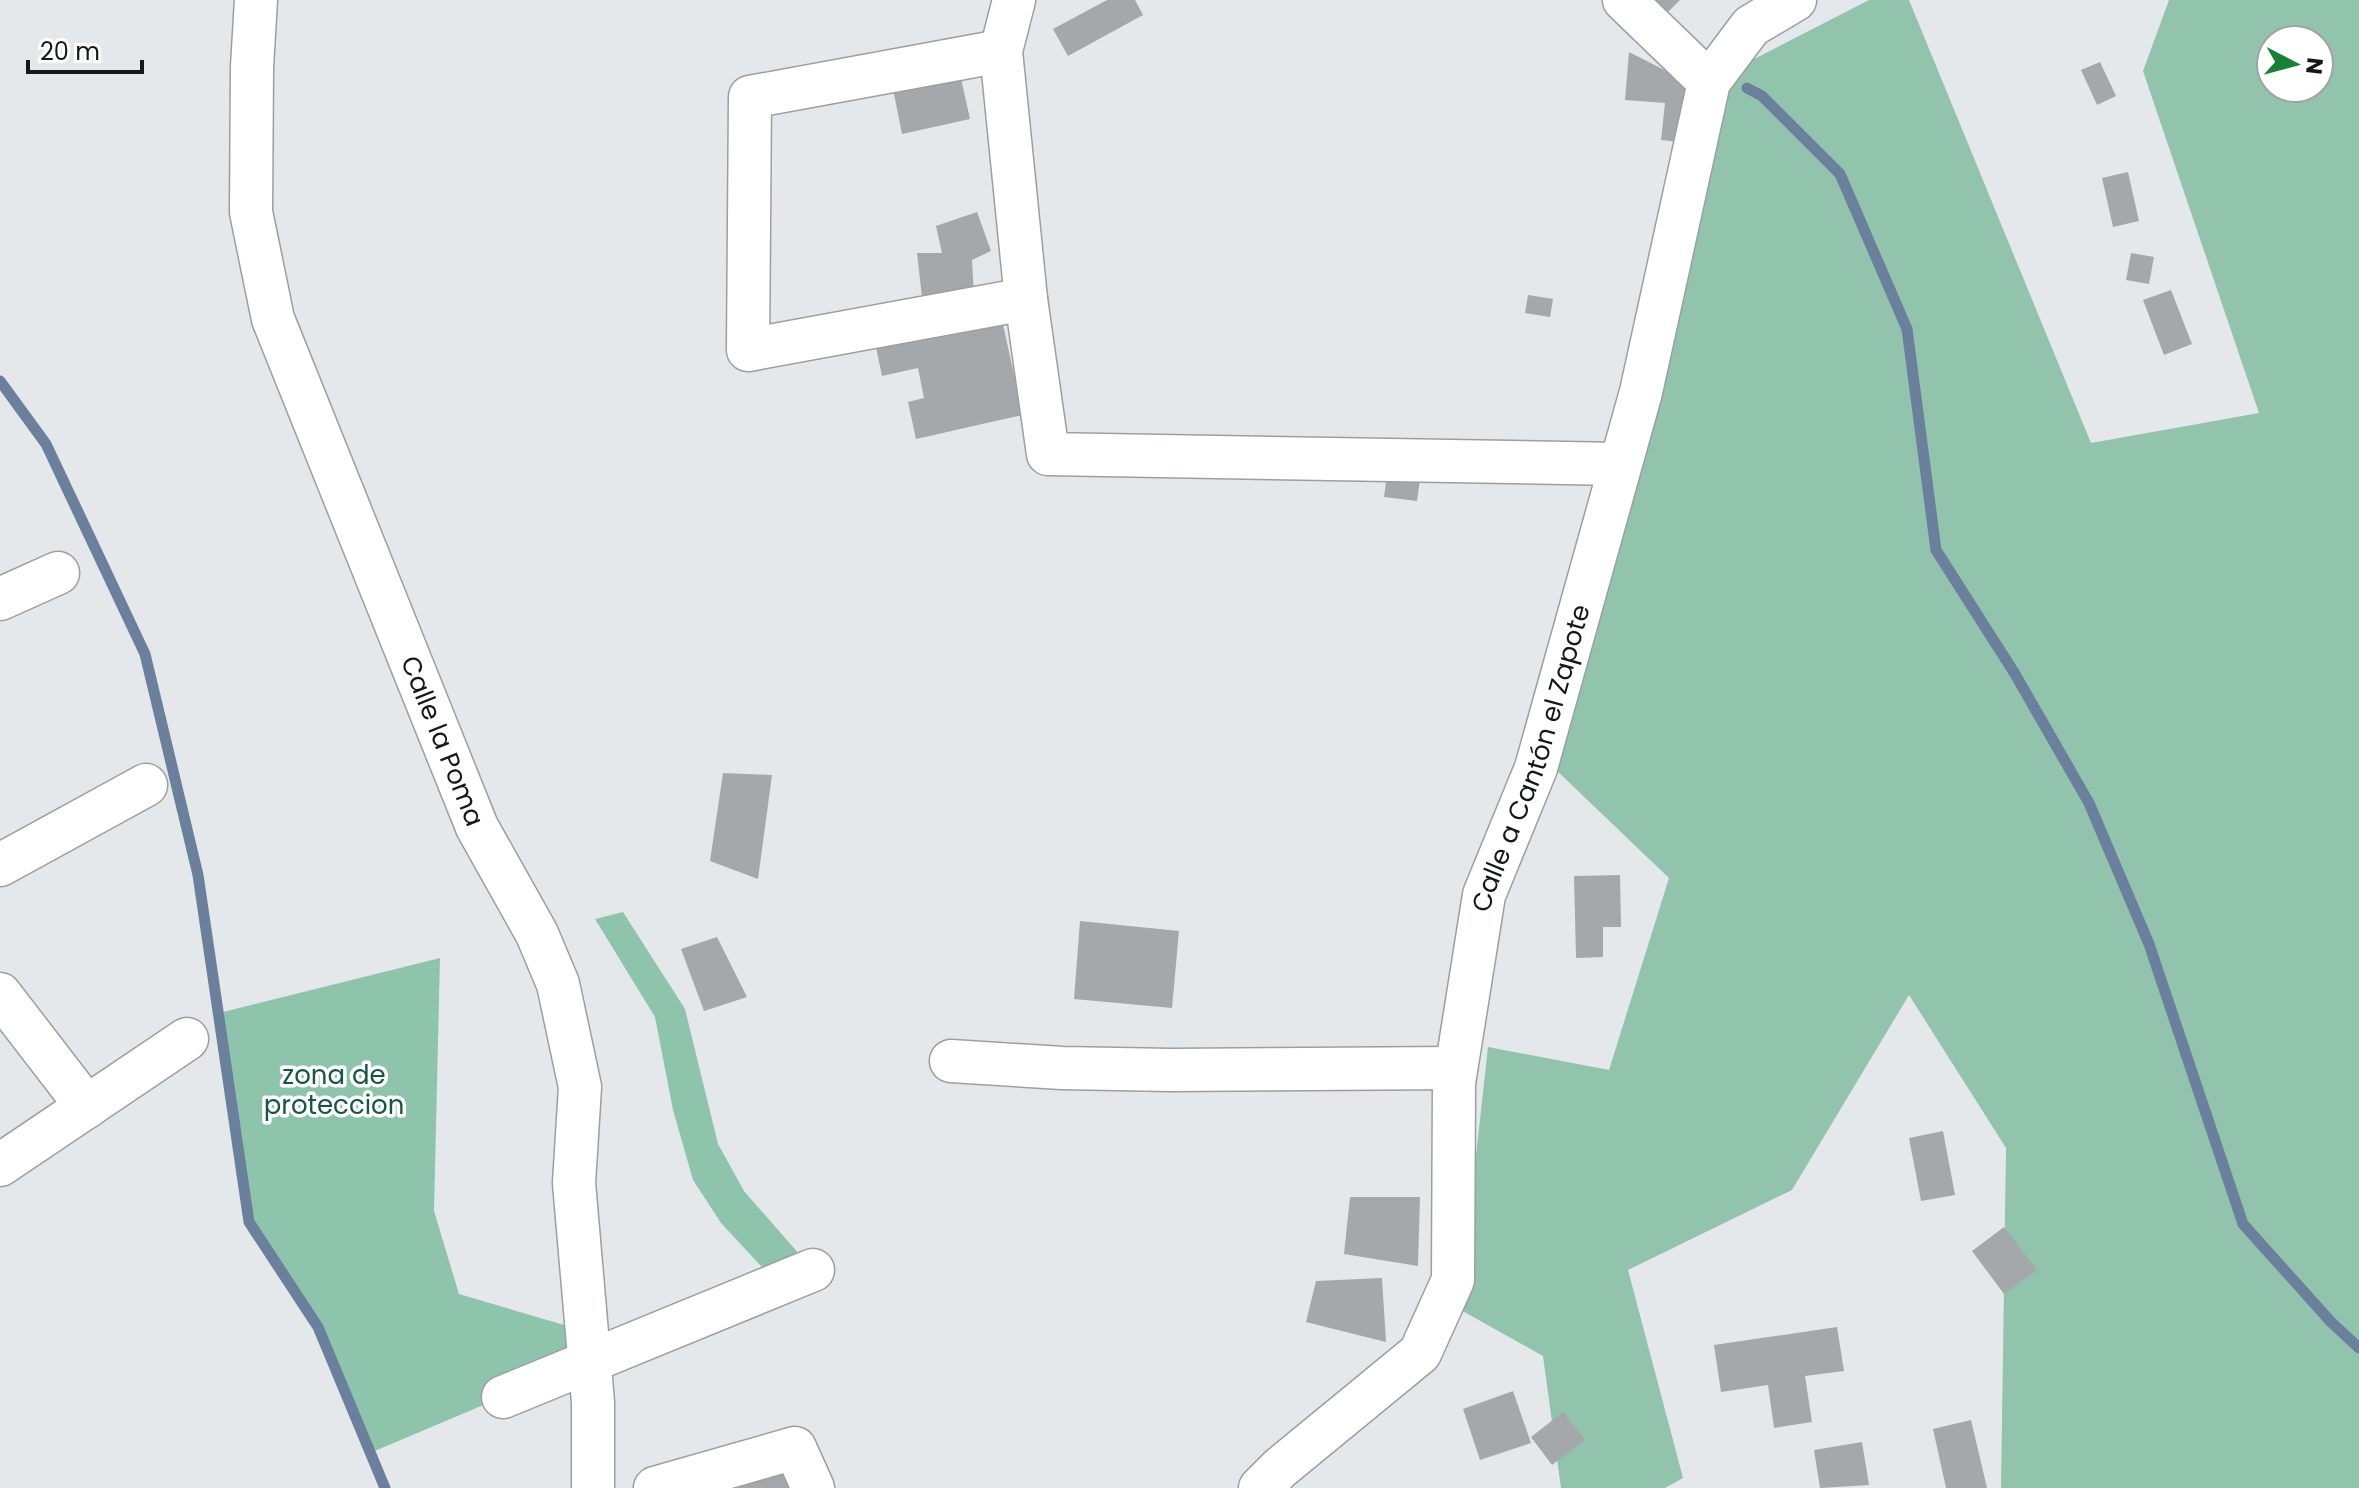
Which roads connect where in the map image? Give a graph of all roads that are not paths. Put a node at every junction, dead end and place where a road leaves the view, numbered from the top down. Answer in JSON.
{"nodes":[{"id":1,"x":256,"y":0,"type":"edge"},
{"id":2,"x":1014,"y":0,"type":"edge"},
{"id":3,"x":1624,"y":0,"type":"edge"},
{"id":4,"x":1795,"y":0,"type":"edge"},
{"id":5,"x":1001,"y":51,"type":"junction"},
{"id":6,"x":1709,"y":82,"type":"junction"},
{"id":7,"x":1026,"y":299,"type":"junction"},
{"id":8,"x":1620,"y":464,"type":"junction"},
{"id":9,"x":58,"y":573,"type":"dead end"},
{"id":10,"x":0,"y":599,"type":"edge"},
{"id":11,"x":146,"y":785,"type":"dead end"},
{"id":12,"x":0,"y":865,"type":"edge"},
{"id":13,"x":0,"y":994,"type":"edge"},
{"id":14,"x":187,"y":1039,"type":"dead end"},
{"id":15,"x":951,"y":1061,"type":"dead end"},
{"id":16,"x":1456,"y":1068,"type":"junction"},
{"id":17,"x":87,"y":1107,"type":"junction"},
{"id":18,"x":0,"y":1165,"type":"edge"},
{"id":19,"x":813,"y":1270,"type":"dead end"},
{"id":20,"x":590,"y":1360,"type":"junction"},
{"id":21,"x":503,"y":1397,"type":"dead end"},
{"id":22,"x":593,"y":1488,"type":"edge"},
{"id":23,"x":655,"y":1488,"type":"edge"},
{"id":24,"x":813,"y":1488,"type":"edge"},
{"id":25,"x":1260,"y":1488,"type":"edge"}],
"edges":[{"from":1,"to":20,"type":"street","name":"Calle la Poma"},
{"from":2,"to":5,"type":"street"},
{"from":3,"to":6,"type":"street"},
{"from":4,"to":6,"type":"street","name":"Calle a Cantón el Zapote"},
{"from":5,"to":7,"type":"street"},
{"from":5,"to":7,"type":"street"},
{"from":6,"to":8,"type":"street","name":"Calle a Cantón el Zapote"},
{"from":7,"to":8,"type":"street"},
{"from":8,"to":16,"type":"street","name":"Calle a Cantón el Zapote"},
{"from":9,"to":10,"type":"street"},
{"from":11,"to":12,"type":"street"},
{"from":13,"to":17,"type":"street"},
{"from":14,"to":17,"type":"street"},
{"from":15,"to":16,"type":"street"},
{"from":16,"to":25,"type":"street","name":"Calle a Cantón el Zapote"},
{"from":17,"to":18,"type":"street"},
{"from":19,"to":20,"type":"street"},
{"from":20,"to":21,"type":"street"},
{"from":20,"to":22,"type":"street","name":"Calle la Poma"},
{"from":23,"to":24,"type":"street"}]}
